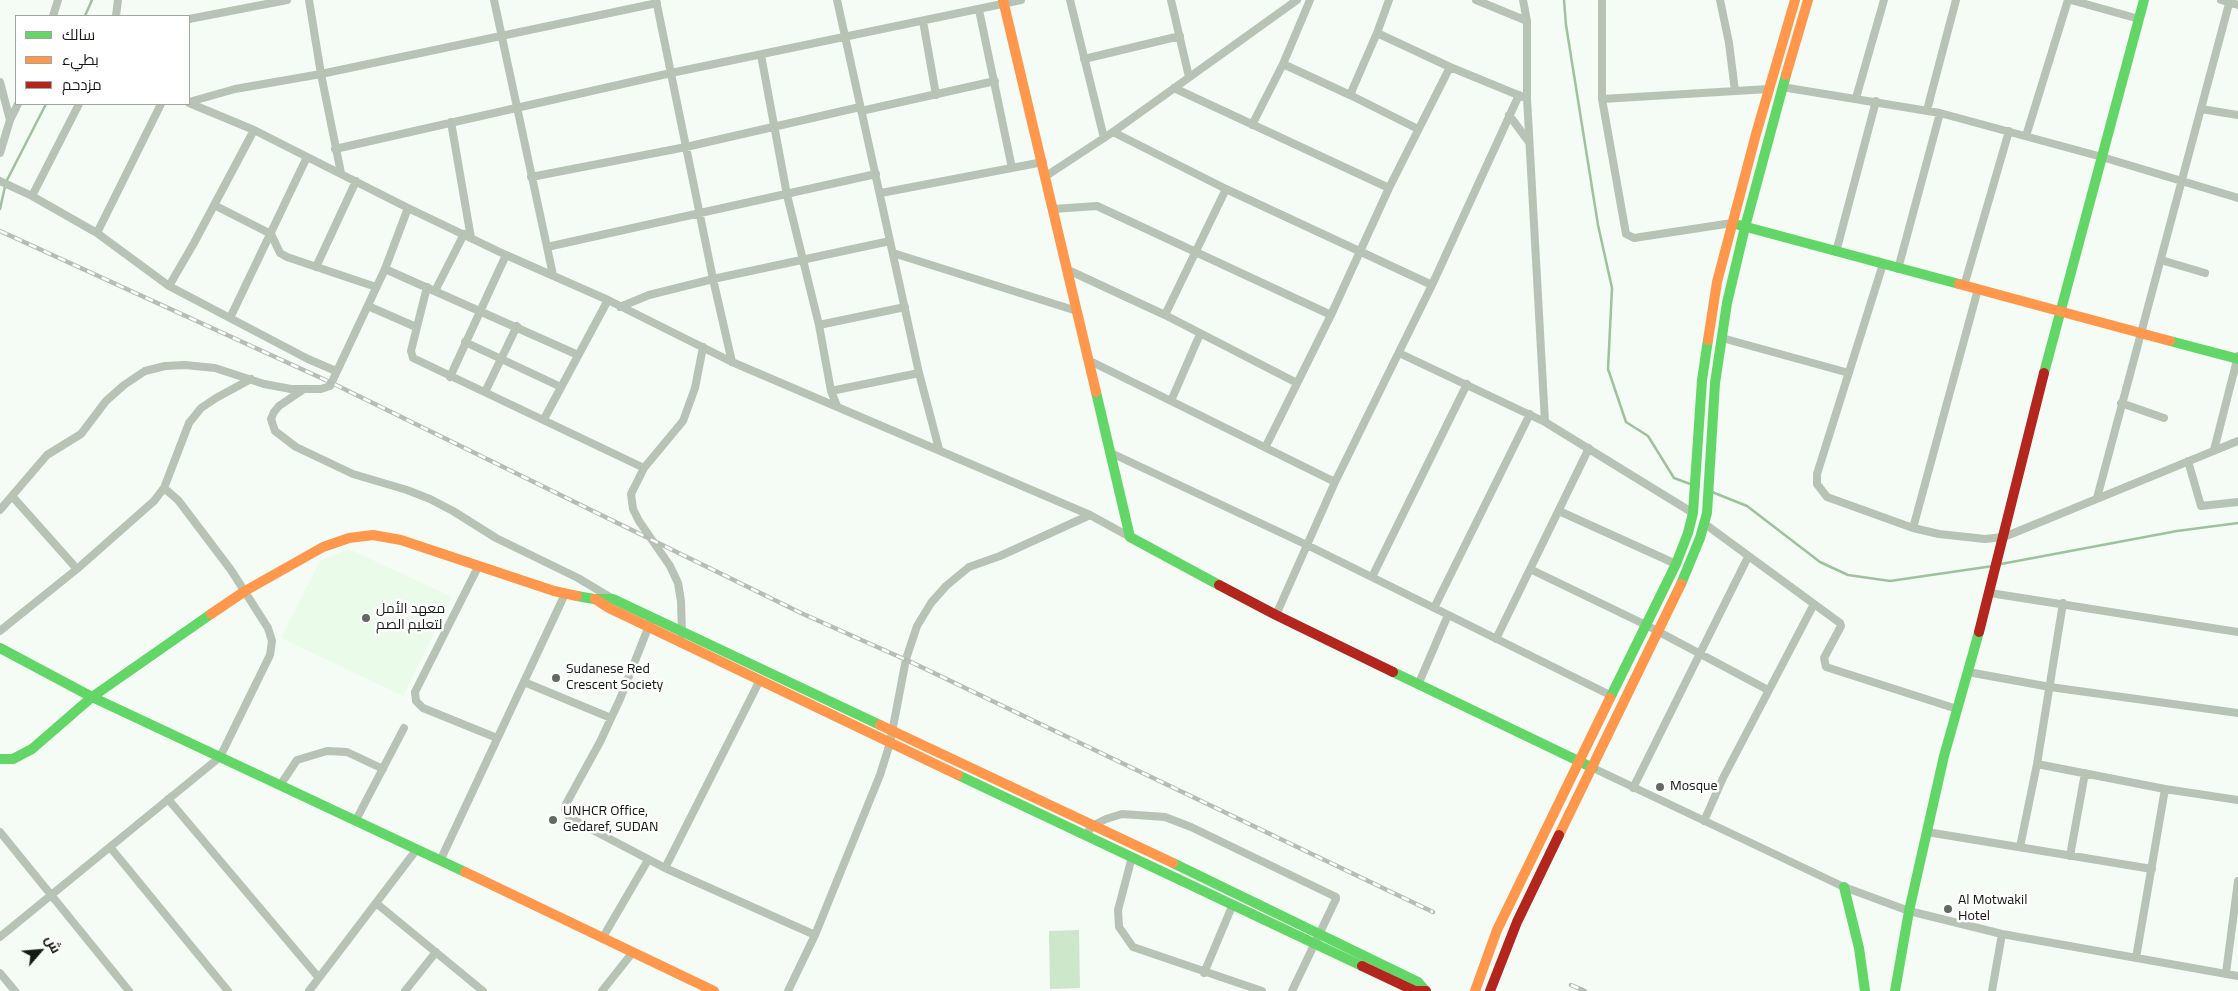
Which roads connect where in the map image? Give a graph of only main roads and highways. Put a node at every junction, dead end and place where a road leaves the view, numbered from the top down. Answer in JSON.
{"nodes":[{"id":1,"x":1795,"y":0,"type":"edge"},
{"id":2,"x":1808,"y":0,"type":"edge"},
{"id":3,"x":2144,"y":0,"type":"edge"},
{"id":4,"x":1004,"y":2,"type":"edge"},
{"id":5,"x":1732,"y":224,"type":"junction"},
{"id":6,"x":1745,"y":227,"type":"junction"},
{"id":7,"x":2060,"y":310,"type":"junction"},
{"id":8,"x":2238,"y":358,"type":"edge"},
{"id":9,"x":594,"y":599,"type":"junction"},
{"id":10,"x":650,"y":621,"type":"junction"},
{"id":11,"x":0,"y":648,"type":"edge"},
{"id":12,"x":92,"y":697,"type":"junction"},
{"id":13,"x":0,"y":759,"type":"edge"},
{"id":14,"x":1580,"y":762,"type":"junction"},
{"id":15,"x":1593,"y":768,"type":"junction"},
{"id":16,"x":1844,"y":887,"type":"road end"},
{"id":17,"x":1504,"y":916,"type":"junction"},
{"id":18,"x":1517,"y":922,"type":"junction"},
{"id":19,"x":1317,"y":938,"type":"junction"},
{"id":20,"x":714,"y":991,"type":"edge"},
{"id":21,"x":1426,"y":991,"type":"edge"},
{"id":22,"x":1475,"y":991,"type":"edge"},
{"id":23,"x":1490,"y":991,"type":"edge"},
{"id":24,"x":1865,"y":991,"type":"edge"},
{"id":25,"x":1895,"y":991,"type":"edge"}],
"edges":[{"from":1,"to":5,"type":"main road"},
{"from":2,"to":6,"type":"main road"},
{"from":3,"to":7,"type":"main road"},
{"from":4,"to":14,"type":"main road"},
{"from":5,"to":6,"type":"main road"},
{"from":5,"to":14,"type":"main road"},
{"from":6,"to":7,"type":"main road"},
{"from":6,"to":15,"type":"main road"},
{"from":7,"to":8,"type":"main road"},
{"from":7,"to":25,"type":"main road"},
{"from":9,"to":10,"type":"main road"},
{"from":9,"to":10,"type":"main road"},
{"from":9,"to":12,"type":"main road"},
{"from":10,"to":19,"type":"main road"},
{"from":10,"to":19,"type":"main road"},
{"from":11,"to":12,"type":"main road"},
{"from":12,"to":13,"type":"main road"},
{"from":12,"to":20,"type":"main road"},
{"from":14,"to":15,"type":"main road"},
{"from":14,"to":17,"type":"main road"},
{"from":15,"to":18,"type":"main road"},
{"from":16,"to":24,"type":"main road"},
{"from":17,"to":18,"type":"main road"},
{"from":17,"to":22,"type":"main road"},
{"from":18,"to":23,"type":"main road"},
{"from":19,"to":21,"type":"main road"}]}
